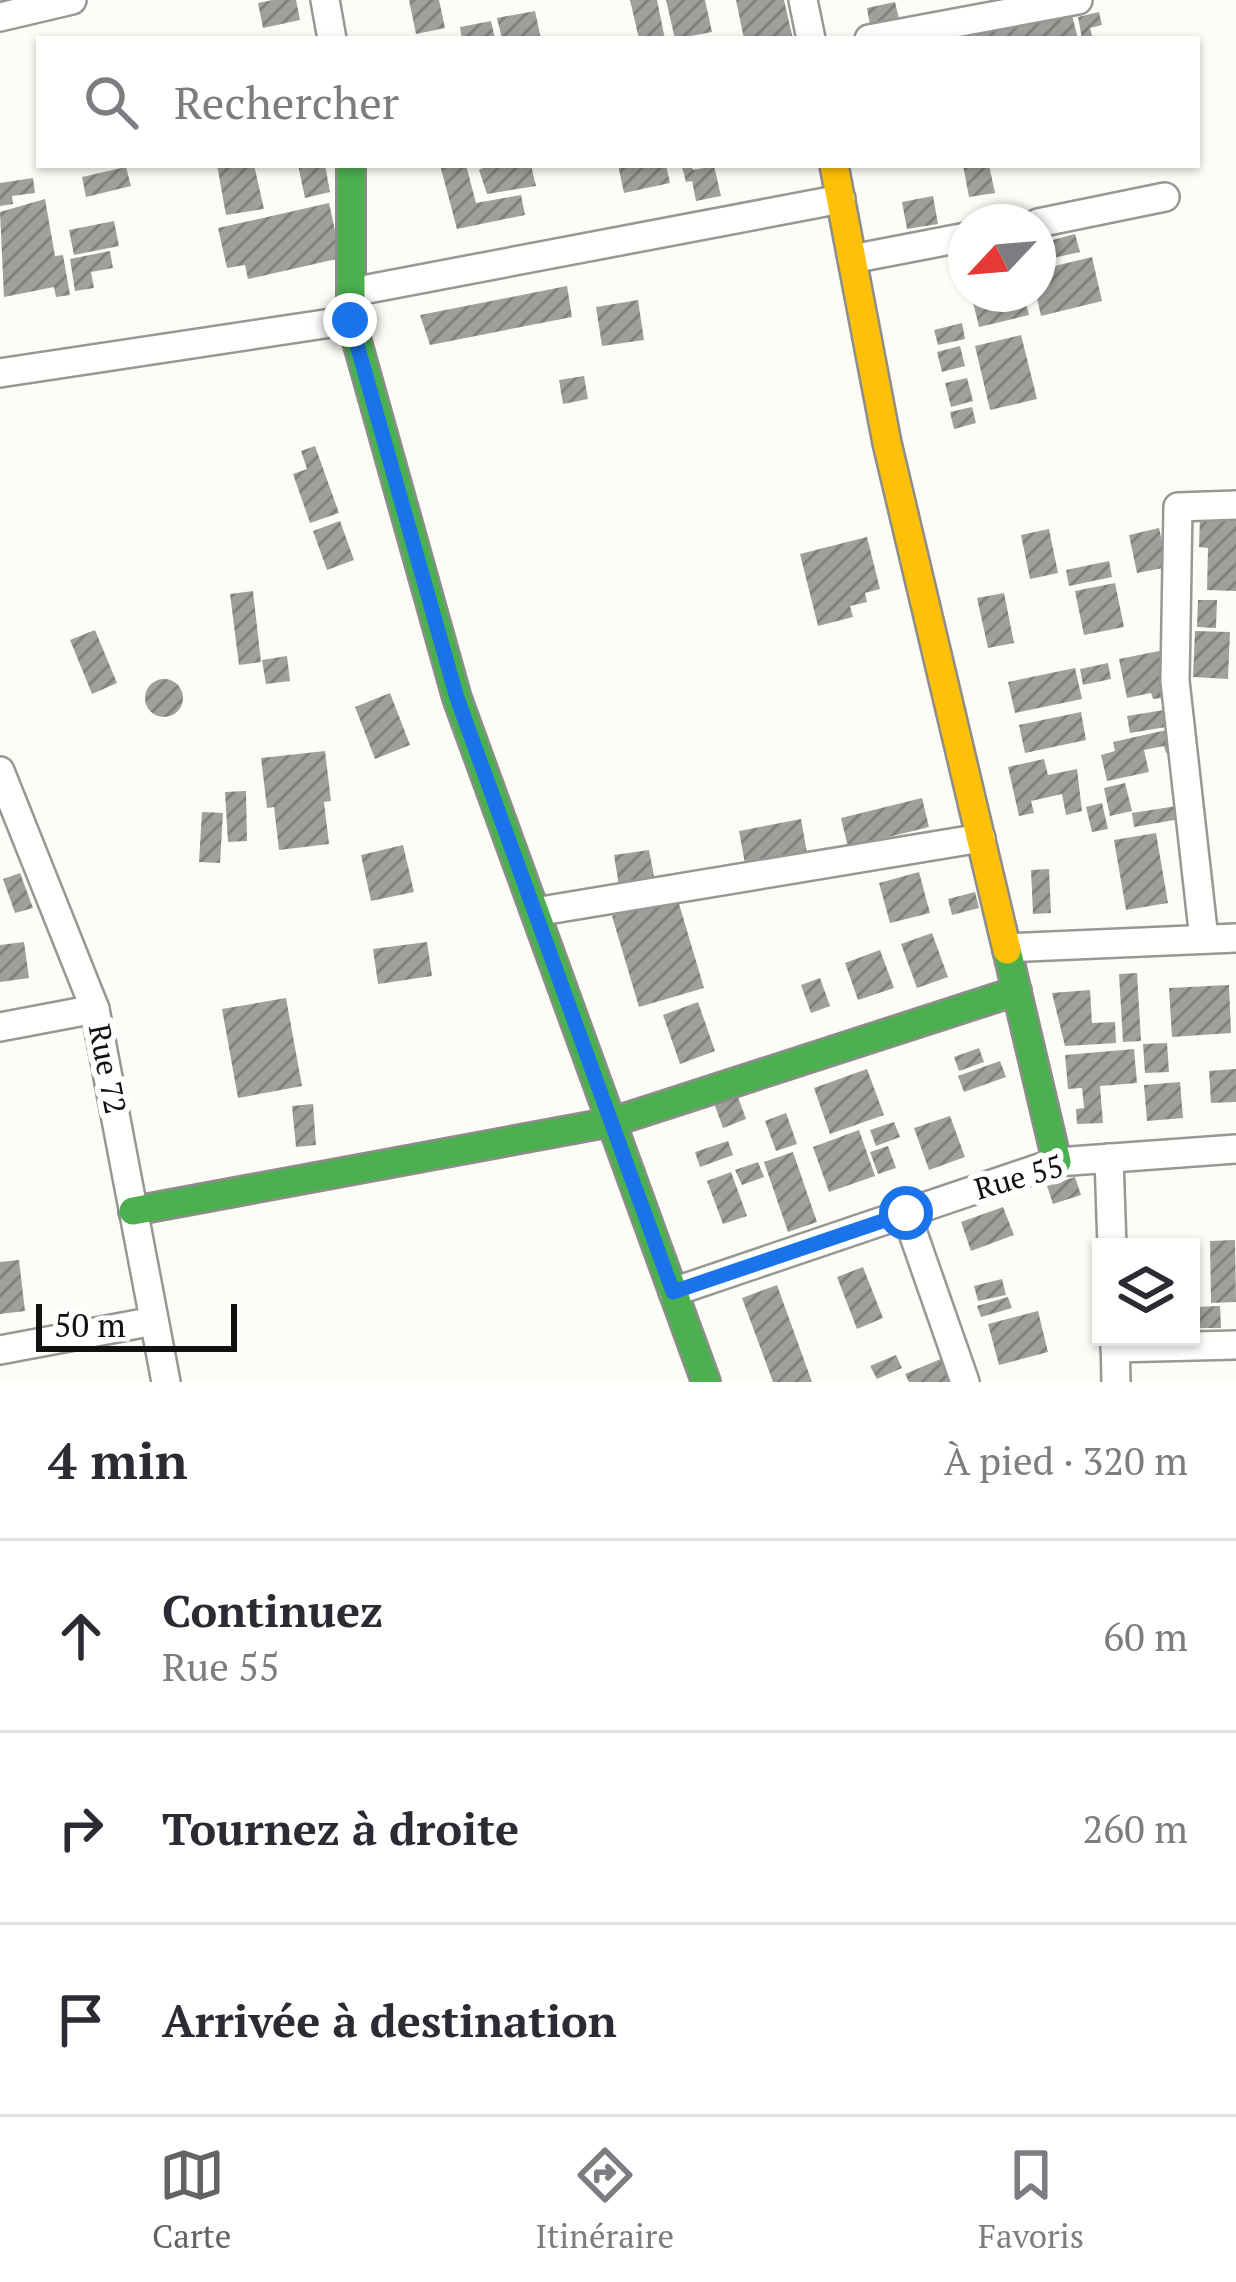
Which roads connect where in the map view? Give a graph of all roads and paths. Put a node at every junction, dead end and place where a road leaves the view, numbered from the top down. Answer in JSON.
{"nodes":[{"id":1,"x":72,"y":0,"type":"edge"},
{"id":2,"x":325,"y":0,"type":"edge"},
{"id":3,"x":803,"y":0,"type":"edge"},
{"id":4,"x":1078,"y":0,"type":"edge"},
{"id":5,"x":0,"y":17,"type":"edge"},
{"id":6,"x":331,"y":36,"type":"edge"},
{"id":7,"x":810,"y":36,"type":"edge"},
{"id":8,"x":885,"y":36,"type":"edge"},
{"id":9,"x":351,"y":168,"type":"edge"},
{"id":10,"x":835,"y":168,"type":"edge"},
{"id":11,"x":1165,"y":197,"type":"dead end"},
{"id":12,"x":841,"y":199,"type":"junction"},
{"id":13,"x":1056,"y":219,"type":"edge"},
{"id":14,"x":948,"y":241,"type":"edge"},
{"id":15,"x":852,"y":260,"type":"junction"},
{"id":16,"x":351,"y":306,"type":"junction"},
{"id":17,"x":0,"y":373,"type":"edge"},
{"id":18,"x":1236,"y":505,"type":"edge"},
{"id":19,"x":0,"y":771,"type":"edge"},
{"id":20,"x":981,"y":838,"type":"junction"},
{"id":21,"x":535,"y":912,"type":"junction"},
{"id":22,"x":1236,"y":938,"type":"edge"},
{"id":23,"x":1204,"y":939,"type":"junction"},
{"id":24,"x":1007,"y":948,"type":"junction"},
{"id":25,"x":1017,"y":992,"type":"junction"},
{"id":26,"x":95,"y":1009,"type":"junction"},
{"id":27,"x":0,"y":1027,"type":"edge"},
{"id":28,"x":612,"y":1122,"type":"junction"},
{"id":29,"x":1236,"y":1149,"type":"edge"},
{"id":30,"x":1109,"y":1158,"type":"junction"},
{"id":31,"x":1057,"y":1162,"type":"junction"},
{"id":32,"x":133,"y":1211,"type":"junction"},
{"id":33,"x":906,"y":1213,"type":"junction"},
{"id":34,"x":1112,"y":1238,"type":"edge"},
{"id":35,"x":673,"y":1292,"type":"junction"},
{"id":36,"x":154,"y":1321,"type":"junction"},
{"id":37,"x":1200,"y":1344,"type":"edge"},
{"id":38,"x":1236,"y":1345,"type":"edge"},
{"id":39,"x":1115,"y":1346,"type":"edge"},
{"id":40,"x":0,"y":1350,"type":"edge"},
{"id":41,"x":166,"y":1382,"type":"edge"},
{"id":42,"x":706,"y":1382,"type":"edge"},
{"id":43,"x":965,"y":1382,"type":"edge"},
{"id":44,"x":1116,"y":1382,"type":"edge"}],
"edges":[{"from":1,"to":5,"type":"street"},
{"from":2,"to":6,"type":"street"},
{"from":3,"to":7,"type":"street"},
{"from":4,"to":8,"type":"street"},
{"from":9,"to":16,"type":"street"},
{"from":10,"to":12,"type":"street"},
{"from":11,"to":13,"type":"street"},
{"from":12,"to":15,"type":"street"},
{"from":12,"to":16,"type":"street"},
{"from":14,"to":15,"type":"street"},
{"from":15,"to":20,"type":"street"},
{"from":16,"to":17,"type":"street"},
{"from":16,"to":21,"type":"street"},
{"from":18,"to":23,"type":"street"},
{"from":19,"to":26,"type":"street","name":"Rue 72"},
{"from":20,"to":21,"type":"street"},
{"from":20,"to":24,"type":"street"},
{"from":21,"to":28,"type":"street"},
{"from":22,"to":23,"type":"street"},
{"from":23,"to":24,"type":"street"},
{"from":24,"to":25,"type":"street"},
{"from":25,"to":28,"type":"street"},
{"from":25,"to":31,"type":"street"},
{"from":26,"to":27,"type":"street"},
{"from":26,"to":32,"type":"street","name":"Rue 72"},
{"from":28,"to":32,"type":"street"},
{"from":28,"to":35,"type":"street"},
{"from":29,"to":30,"type":"street","name":"Rue 55"},
{"from":30,"to":31,"type":"street","name":"Rue 55"},
{"from":30,"to":34,"type":"street"},
{"from":31,"to":33,"type":"street","name":"Rue 55"},
{"from":32,"to":36,"type":"street","name":"Rue 72"},
{"from":33,"to":35,"type":"street","name":"Rue 55"},
{"from":33,"to":43,"type":"street"},
{"from":35,"to":42,"type":"street"},
{"from":36,"to":40,"type":"street"},
{"from":36,"to":41,"type":"street","name":"Rue 72"},
{"from":37,"to":38,"type":"street"},
{"from":39,"to":44,"type":"street"}]}
